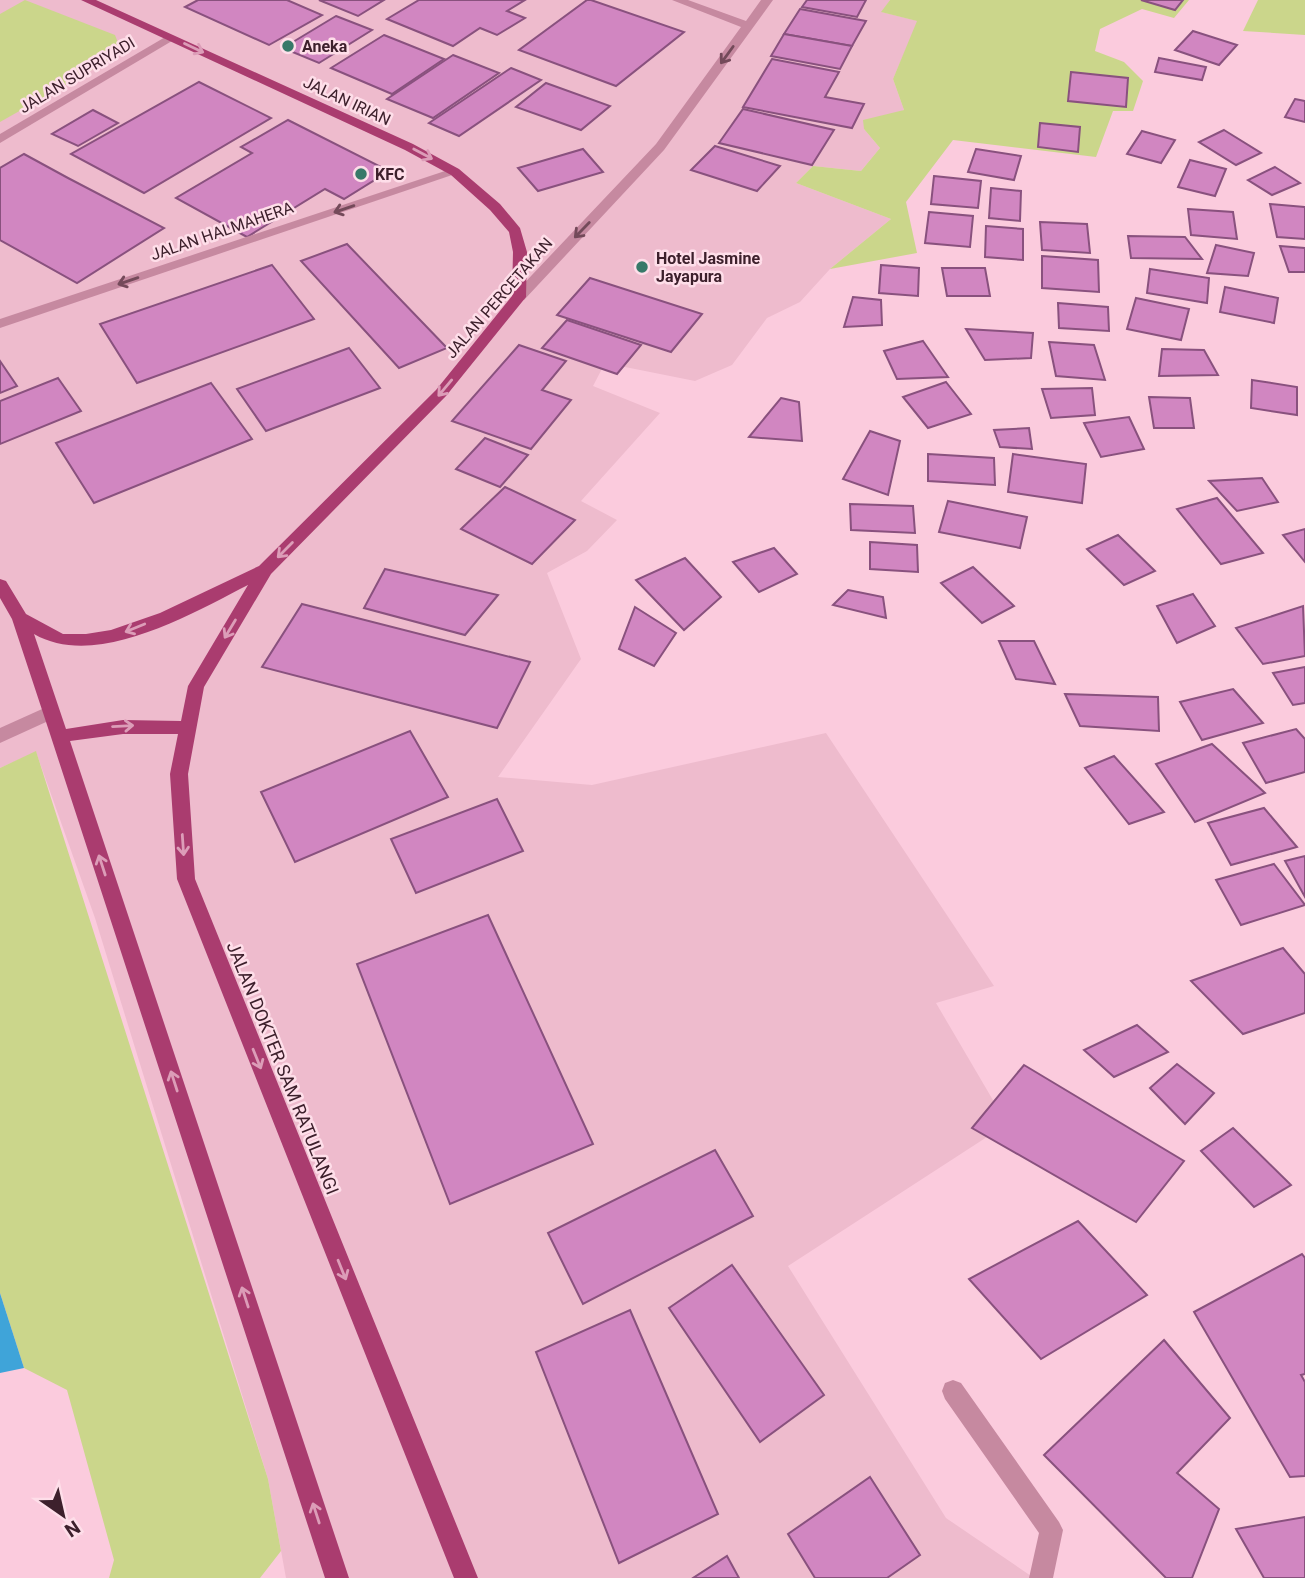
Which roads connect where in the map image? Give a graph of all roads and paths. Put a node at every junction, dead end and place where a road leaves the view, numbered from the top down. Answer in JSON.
{"nodes":[{"id":1,"x":87,"y":0,"type":"edge"},
{"id":2,"x":678,"y":0,"type":"edge"},
{"id":3,"x":767,"y":0,"type":"edge"},
{"id":4,"x":748,"y":26,"type":"junction"},
{"id":5,"x":171,"y":38,"type":"junction"},
{"id":6,"x":0,"y":139,"type":"edge"},
{"id":7,"x":455,"y":172,"type":"junction"},
{"id":8,"x":519,"y":297,"type":"junction"},
{"id":9,"x":0,"y":324,"type":"edge"},
{"id":10,"x":265,"y":570,"type":"junction"},
{"id":11,"x":0,"y":585,"type":"edge"},
{"id":12,"x":20,"y":618,"type":"junction"},
{"id":13,"x":51,"y":712,"type":"junction"},
{"id":14,"x":187,"y":728,"type":"junction"},
{"id":15,"x":0,"y":736,"type":"edge"},
{"id":16,"x":60,"y":737,"type":"junction"},
{"id":17,"x":953,"y":1391,"type":"dead end"},
{"id":18,"x":337,"y":1578,"type":"edge"},
{"id":19,"x":466,"y":1578,"type":"edge"},
{"id":20,"x":1041,"y":1578,"type":"edge"}],
"edges":[{"from":1,"to":5,"type":"main road","name":"JALAN IRIAN"},
{"from":2,"to":4,"type":"street"},
{"from":3,"to":4,"type":"street","name":"JALAN PERCETAKAN"},
{"from":4,"to":8,"type":"street","name":"JALAN PERCETAKAN","one_way":true},
{"from":5,"to":6,"type":"street","name":"JALAN SUPRIYADI"},
{"from":5,"to":7,"type":"main road","name":"JALAN IRIAN","one_way":true},
{"from":7,"to":8,"type":"main road","name":"JALAN IRIAN"},
{"from":7,"to":9,"type":"street","name":"JALAN HALMAHERA","one_way":true},
{"from":8,"to":10,"type":"main road","name":"JALAN PERCETAKAN","one_way":true},
{"from":10,"to":12,"type":"main road","one_way":true},
{"from":10,"to":14,"type":"main road","name":"JALAN DOKTER SAM RATULANGI","one_way":true},
{"from":11,"to":12,"type":"main road"},
{"from":12,"to":13,"type":"main road"},
{"from":13,"to":15,"type":"street"},
{"from":13,"to":16,"type":"main road"},
{"from":16,"to":14,"type":"main road","one_way":true},
{"from":14,"to":19,"type":"main road","name":"JALAN DOKTER SAM RATULANGI","one_way":true},
{"from":18,"to":16,"type":"main road","one_way":true},
{"from":17,"to":20,"type":"street"}]}
